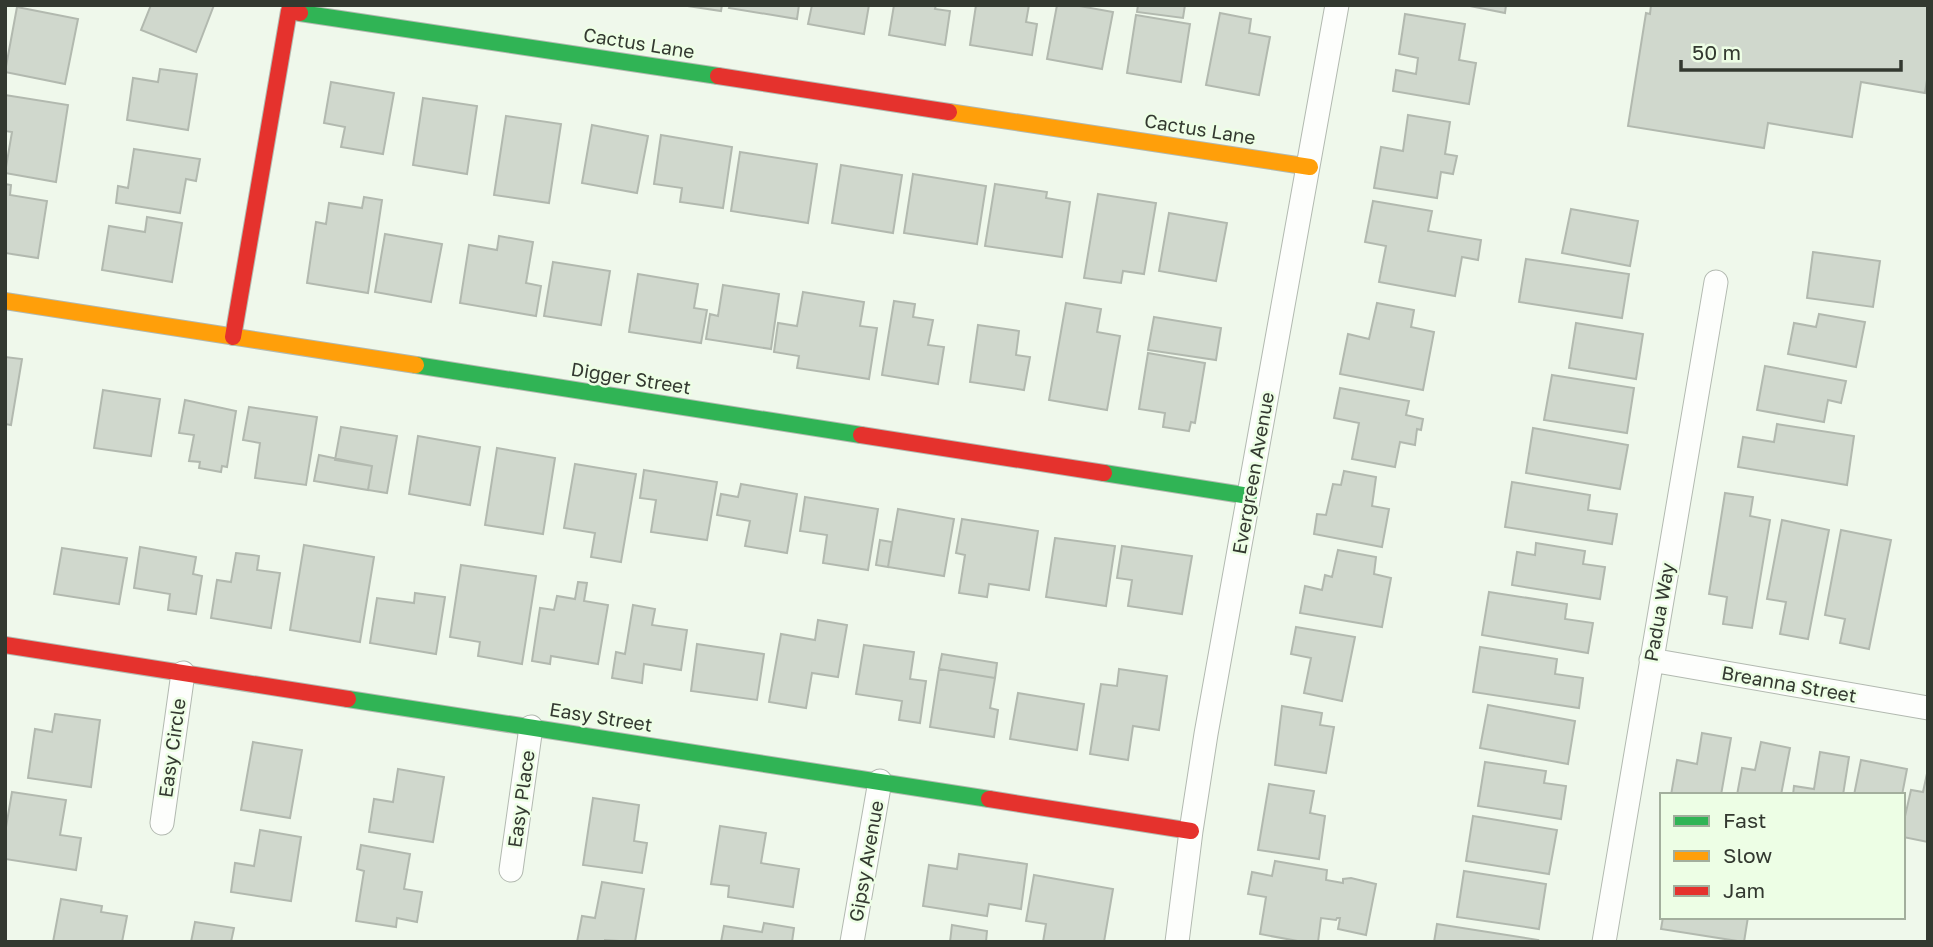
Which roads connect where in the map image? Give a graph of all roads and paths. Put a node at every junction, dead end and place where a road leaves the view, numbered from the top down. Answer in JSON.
{"nodes":[{"id":1,"x":1337,"y":5,"type":"edge"},
{"id":2,"x":1310,"y":167,"type":"junction"},
{"id":3,"x":1716,"y":282,"type":"dead end"},
{"id":4,"x":5,"y":301,"type":"edge"},
{"id":5,"x":233,"y":337,"type":"junction"},
{"id":6,"x":1249,"y":496,"type":"junction"},
{"id":7,"x":5,"y":645,"type":"edge"},
{"id":8,"x":1651,"y":660,"type":"junction"},
{"id":9,"x":183,"y":673,"type":"junction"},
{"id":10,"x":1928,"y":708,"type":"edge"},
{"id":11,"x":531,"y":727,"type":"junction"},
{"id":12,"x":880,"y":781,"type":"junction"},
{"id":13,"x":162,"y":823,"type":"dead end"},
{"id":14,"x":1191,"y":831,"type":"junction"},
{"id":15,"x":511,"y":870,"type":"dead end"},
{"id":16,"x":852,"y":942,"type":"edge"},
{"id":17,"x":1177,"y":942,"type":"edge"},
{"id":18,"x":1604,"y":942,"type":"edge"}],
"edges":[{"from":1,"to":2,"type":"street","name":"Evergreen Avenue"},
{"from":2,"to":5,"type":"street","name":"Cactus Lane"},
{"from":2,"to":6,"type":"street","name":"Evergreen Avenue"},
{"from":3,"to":8,"type":"street","name":"Padua Way"},
{"from":4,"to":5,"type":"street","name":"Digger Street"},
{"from":5,"to":6,"type":"street","name":"Digger Street"},
{"from":6,"to":14,"type":"street","name":"Evergreen Avenue"},
{"from":7,"to":9,"type":"street","name":"Easy Street"},
{"from":8,"to":10,"type":"street","name":"Breanna Street"},
{"from":8,"to":18,"type":"street","name":"Padua Way"},
{"from":9,"to":11,"type":"street","name":"Easy Street"},
{"from":9,"to":13,"type":"street","name":"Easy Circle"},
{"from":11,"to":12,"type":"street","name":"Easy Street"},
{"from":11,"to":15,"type":"street","name":"Easy Place"},
{"from":12,"to":14,"type":"street","name":"Easy Street"},
{"from":12,"to":16,"type":"street","name":"Gipsy Avenue"},
{"from":14,"to":17,"type":"street","name":"Evergreen Avenue"}]}
